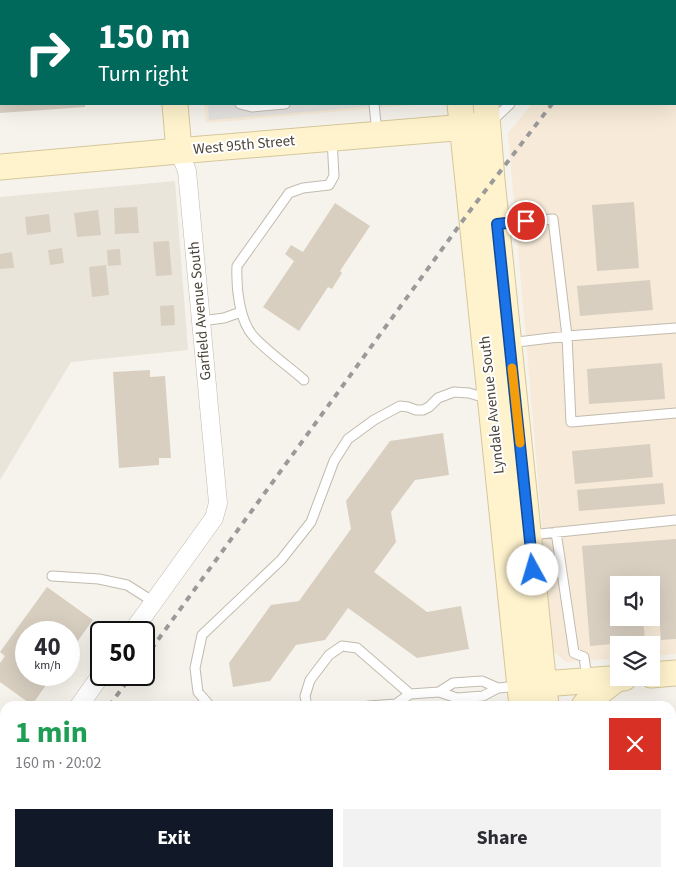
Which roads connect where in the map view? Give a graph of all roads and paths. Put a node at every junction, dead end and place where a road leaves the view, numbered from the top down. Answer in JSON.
{"nodes":[{"id":1,"x":175,"y":105,"type":"edge"},
{"id":2,"x":244,"y":105,"type":"edge"},
{"id":3,"x":274,"y":105,"type":"edge"},
{"id":4,"x":374,"y":105,"type":"edge"},
{"id":5,"x":508,"y":105,"type":"edge"},
{"id":6,"x":487,"y":114,"type":"edge"},
{"id":7,"x":461,"y":115,"type":"edge"},
{"id":8,"x":377,"y":134,"type":"junction"},
{"id":9,"x":332,"y":138,"type":"junction"},
{"id":10,"x":179,"y":151,"type":"junction"},
{"id":11,"x":0,"y":168,"type":"edge"},
{"id":12,"x":497,"y":224,"type":"junction"},
{"id":13,"x":241,"y":312,"type":"junction"},
{"id":14,"x":201,"y":321,"type":"junction"},
{"id":15,"x":676,"y":328,"type":"edge"},
{"id":16,"x":567,"y":336,"type":"junction"},
{"id":17,"x":509,"y":343,"type":"junction"},
{"id":18,"x":304,"y":380,"type":"dead end"},
{"id":19,"x":491,"y":400,"type":"junction"},
{"id":20,"x":676,"y":413,"type":"edge"},
{"id":21,"x":676,"y":520,"type":"edge"},
{"id":22,"x":556,"y":532,"type":"junction"},
{"id":23,"x":517,"y":537,"type":"junction"},
{"id":24,"x":52,"y":576,"type":"dead end"},
{"id":25,"x":154,"y":602,"type":"junction"},
{"id":26,"x":140,"y":621,"type":"edge"},
{"id":27,"x":676,"y":673,"type":"edge"},
{"id":28,"x":660,"y":674,"type":"edge"},
{"id":29,"x":610,"y":679,"type":"edge"},
{"id":30,"x":587,"y":680,"type":"junction"},
{"id":31,"x":610,"y":684,"type":"edge"},
{"id":32,"x":93,"y":686,"type":"edge"},
{"id":33,"x":439,"y":692,"type":"junction"},
{"id":34,"x":410,"y":694,"type":"junction"},
{"id":35,"x":526,"y":694,"type":"edge"},
{"id":36,"x":83,"y":701,"type":"edge"},
{"id":37,"x":206,"y":701,"type":"edge"},
{"id":38,"x":306,"y":701,"type":"edge"},
{"id":39,"x":400,"y":701,"type":"edge"},
{"id":40,"x":588,"y":701,"type":"edge"}],
"edges":[{"from":1,"to":10,"type":"main road","name":"Garfield Avenue South"},
{"from":2,"to":3,"type":"lane"},
{"from":4,"to":8,"type":"lane"},
{"from":5,"to":6,"type":"lane"},
{"from":6,"to":7,"type":"main road","name":"West 95th Street"},
{"from":6,"to":12,"type":"main road","name":"Lyndale Avenue South"},
{"from":7,"to":8,"type":"main road","name":"West 95th Street"},
{"from":7,"to":19,"type":"main road","name":"Lyndale Avenue South"},
{"from":8,"to":9,"type":"main road","name":"West 95th Street"},
{"from":9,"to":10,"type":"main road","name":"West 95th Street"},
{"from":9,"to":13,"type":"lane"},
{"from":10,"to":11,"type":"main road","name":"West 95th Street"},
{"from":10,"to":14,"type":"street","name":"Garfield Avenue South"},
{"from":12,"to":16,"type":"lane"},
{"from":12,"to":17,"type":"main road","name":"Lyndale Avenue South"},
{"from":13,"to":14,"type":"lane"},
{"from":13,"to":18,"type":"lane"},
{"from":14,"to":25,"type":"street","name":"Garfield Avenue South"},
{"from":15,"to":16,"type":"lane"},
{"from":16,"to":17,"type":"lane"},
{"from":16,"to":20,"type":"lane"},
{"from":17,"to":23,"type":"main road","name":"Lyndale Avenue South"},
{"from":19,"to":23,"type":"main road","name":"Lyndale Avenue South"},
{"from":19,"to":37,"type":"lane"},
{"from":21,"to":22,"type":"lane"},
{"from":22,"to":23,"type":"lane"},
{"from":22,"to":30,"type":"lane"},
{"from":23,"to":35,"type":"main road","name":"Lyndale Avenue South"},
{"from":24,"to":25,"type":"lane"},
{"from":25,"to":26,"type":"street"},
{"from":27,"to":28,"type":"main road"},
{"from":29,"to":30,"type":"main road"},
{"from":30,"to":35,"type":"main road"},
{"from":31,"to":40,"type":"main road"},
{"from":32,"to":36,"type":"street"},
{"from":33,"to":34,"type":"lane"},
{"from":33,"to":35,"type":"lane"},
{"from":33,"to":35,"type":"lane"},
{"from":34,"to":38,"type":"lane"},
{"from":34,"to":39,"type":"lane"}]}
